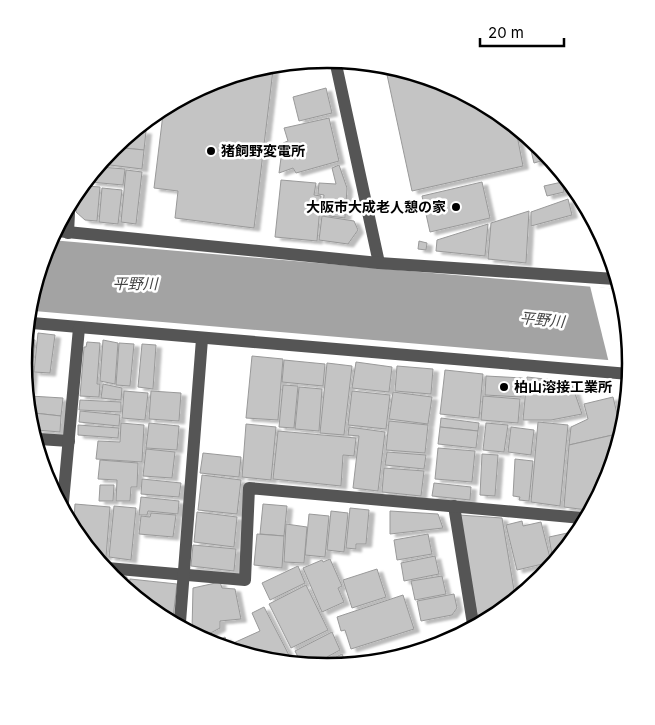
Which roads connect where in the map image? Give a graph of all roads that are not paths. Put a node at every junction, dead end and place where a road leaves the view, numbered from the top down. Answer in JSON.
{"nodes":[{"id":1,"x":337,"y":68,"type":"edge"},
{"id":2,"x":62,"y":232,"type":"edge"},
{"id":3,"x":379,"y":263,"type":"junction"},
{"id":4,"x":610,"y":279,"type":"edge"},
{"id":5,"x":35,"y":323,"type":"edge"},
{"id":6,"x":79,"y":328,"type":"junction"},
{"id":7,"x":202,"y":339,"type":"junction"},
{"id":8,"x":622,"y":373,"type":"edge"},
{"id":9,"x":43,"y":439,"type":"edge"},
{"id":10,"x":70,"y":441,"type":"junction"},
{"id":11,"x":64,"y":495,"type":"edge"},
{"id":12,"x":454,"y":506,"type":"junction"},
{"id":13,"x":578,"y":518,"type":"edge"},
{"id":14,"x":117,"y":569,"type":"edge"},
{"id":15,"x":184,"y":575,"type":"junction"},
{"id":16,"x":180,"y":618,"type":"edge"},
{"id":17,"x":472,"y":619,"type":"edge"}],
"edges":[{"from":1,"to":3,"type":"street"},
{"from":2,"to":3,"type":"street"},
{"from":3,"to":4,"type":"street"},
{"from":5,"to":6,"type":"street"},
{"from":6,"to":7,"type":"street"},
{"from":6,"to":10,"type":"street"},
{"from":7,"to":8,"type":"street"},
{"from":7,"to":15,"type":"street"},
{"from":9,"to":10,"type":"street"},
{"from":10,"to":11,"type":"street"},
{"from":12,"to":13,"type":"street"},
{"from":12,"to":15,"type":"street"},
{"from":12,"to":17,"type":"street"},
{"from":14,"to":15,"type":"street"},
{"from":15,"to":16,"type":"street"}]}
